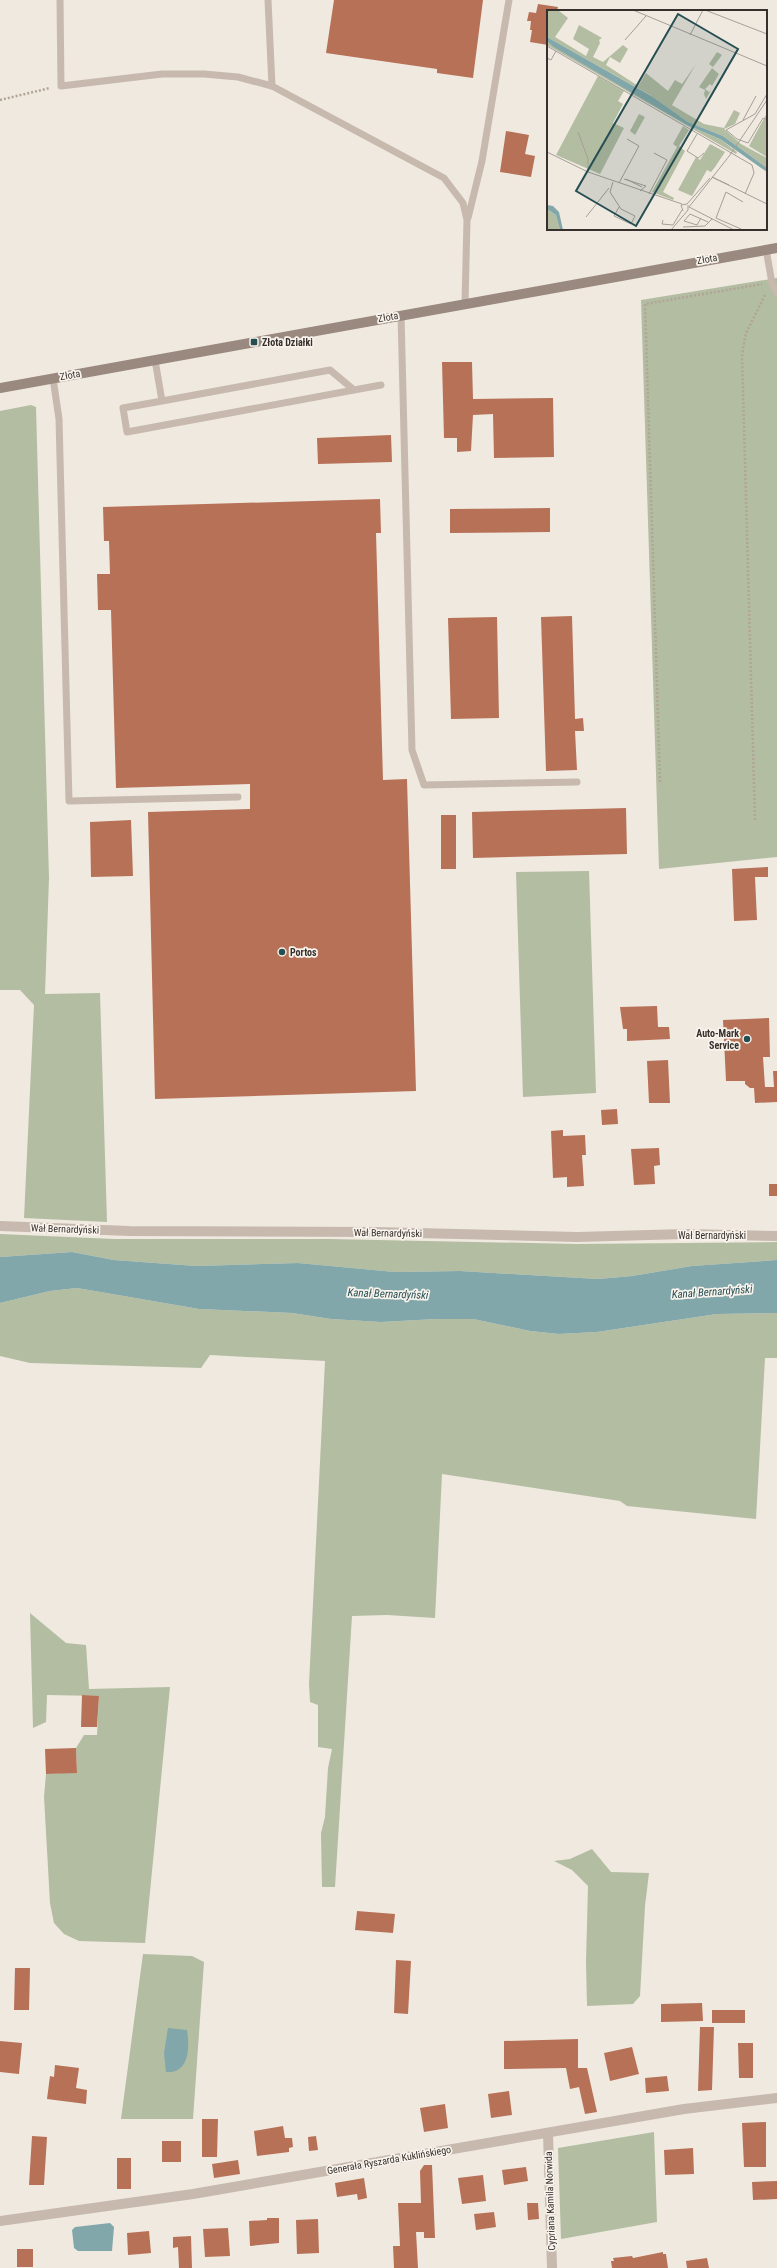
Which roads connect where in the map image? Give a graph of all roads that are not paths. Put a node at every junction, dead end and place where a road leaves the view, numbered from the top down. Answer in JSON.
{"nodes":[{"id":1,"x":60,"y":0,"type":"edge"},
{"id":2,"x":268,"y":0,"type":"edge"},
{"id":3,"x":509,"y":0,"type":"edge"},
{"id":4,"x":272,"y":86,"type":"junction"},
{"id":5,"x":467,"y":220,"type":"junction"},
{"id":6,"x":777,"y":248,"type":"edge"},
{"id":7,"x":766,"y":249,"type":"junction"},
{"id":8,"x":777,"y":293,"type":"edge"},
{"id":9,"x":465,"y":303,"type":"junction"},
{"id":10,"x":400,"y":315,"type":"junction"},
{"id":11,"x":155,"y":360,"type":"junction"},
{"id":12,"x":53,"y":378,"type":"junction"},
{"id":13,"x":381,"y":385,"type":"dead end"},
{"id":14,"x":0,"y":388,"type":"edge"},
{"id":15,"x":354,"y":390,"type":"junction"},
{"id":16,"x":162,"y":401,"type":"junction"},
{"id":17,"x":577,"y":782,"type":"dead end"},
{"id":18,"x":238,"y":796,"type":"dead end"},
{"id":19,"x":0,"y":1226,"type":"edge"},
{"id":20,"x":777,"y":1236,"type":"edge"},
{"id":21,"x":777,"y":2098,"type":"edge"},
{"id":22,"x":548,"y":2134,"type":"junction"},
{"id":23,"x":0,"y":2221,"type":"edge"},
{"id":24,"x":552,"y":2268,"type":"edge"}],
"edges":[{"from":1,"to":4,"type":"lane"},
{"from":2,"to":4,"type":"lane"},
{"from":3,"to":5,"type":"lane"},
{"from":4,"to":5,"type":"lane"},
{"from":5,"to":9,"type":"lane"},
{"from":6,"to":7,"type":"street","name":"Złota"},
{"from":7,"to":8,"type":"lane"},
{"from":7,"to":9,"type":"street","name":"Złota"},
{"from":9,"to":10,"type":"street","name":"Złota"},
{"from":10,"to":11,"type":"street","name":"Złota"},
{"from":10,"to":17,"type":"lane"},
{"from":11,"to":12,"type":"street","name":"Złota"},
{"from":11,"to":16,"type":"lane"},
{"from":12,"to":14,"type":"street","name":"Złota"},
{"from":12,"to":18,"type":"lane"},
{"from":13,"to":15,"type":"lane"},
{"from":15,"to":16,"type":"lane"},
{"from":15,"to":16,"type":"lane"},
{"from":19,"to":20,"type":"street","name":"Wał Bernardyński"},
{"from":21,"to":22,"type":"street","name":"Generała Ryszarda Kuklińskiego"},
{"from":22,"to":23,"type":"street","name":"Generała Ryszarda Kuklińskiego"},
{"from":22,"to":24,"type":"street","name":"Cypriana Kamila Norwida"}]}
